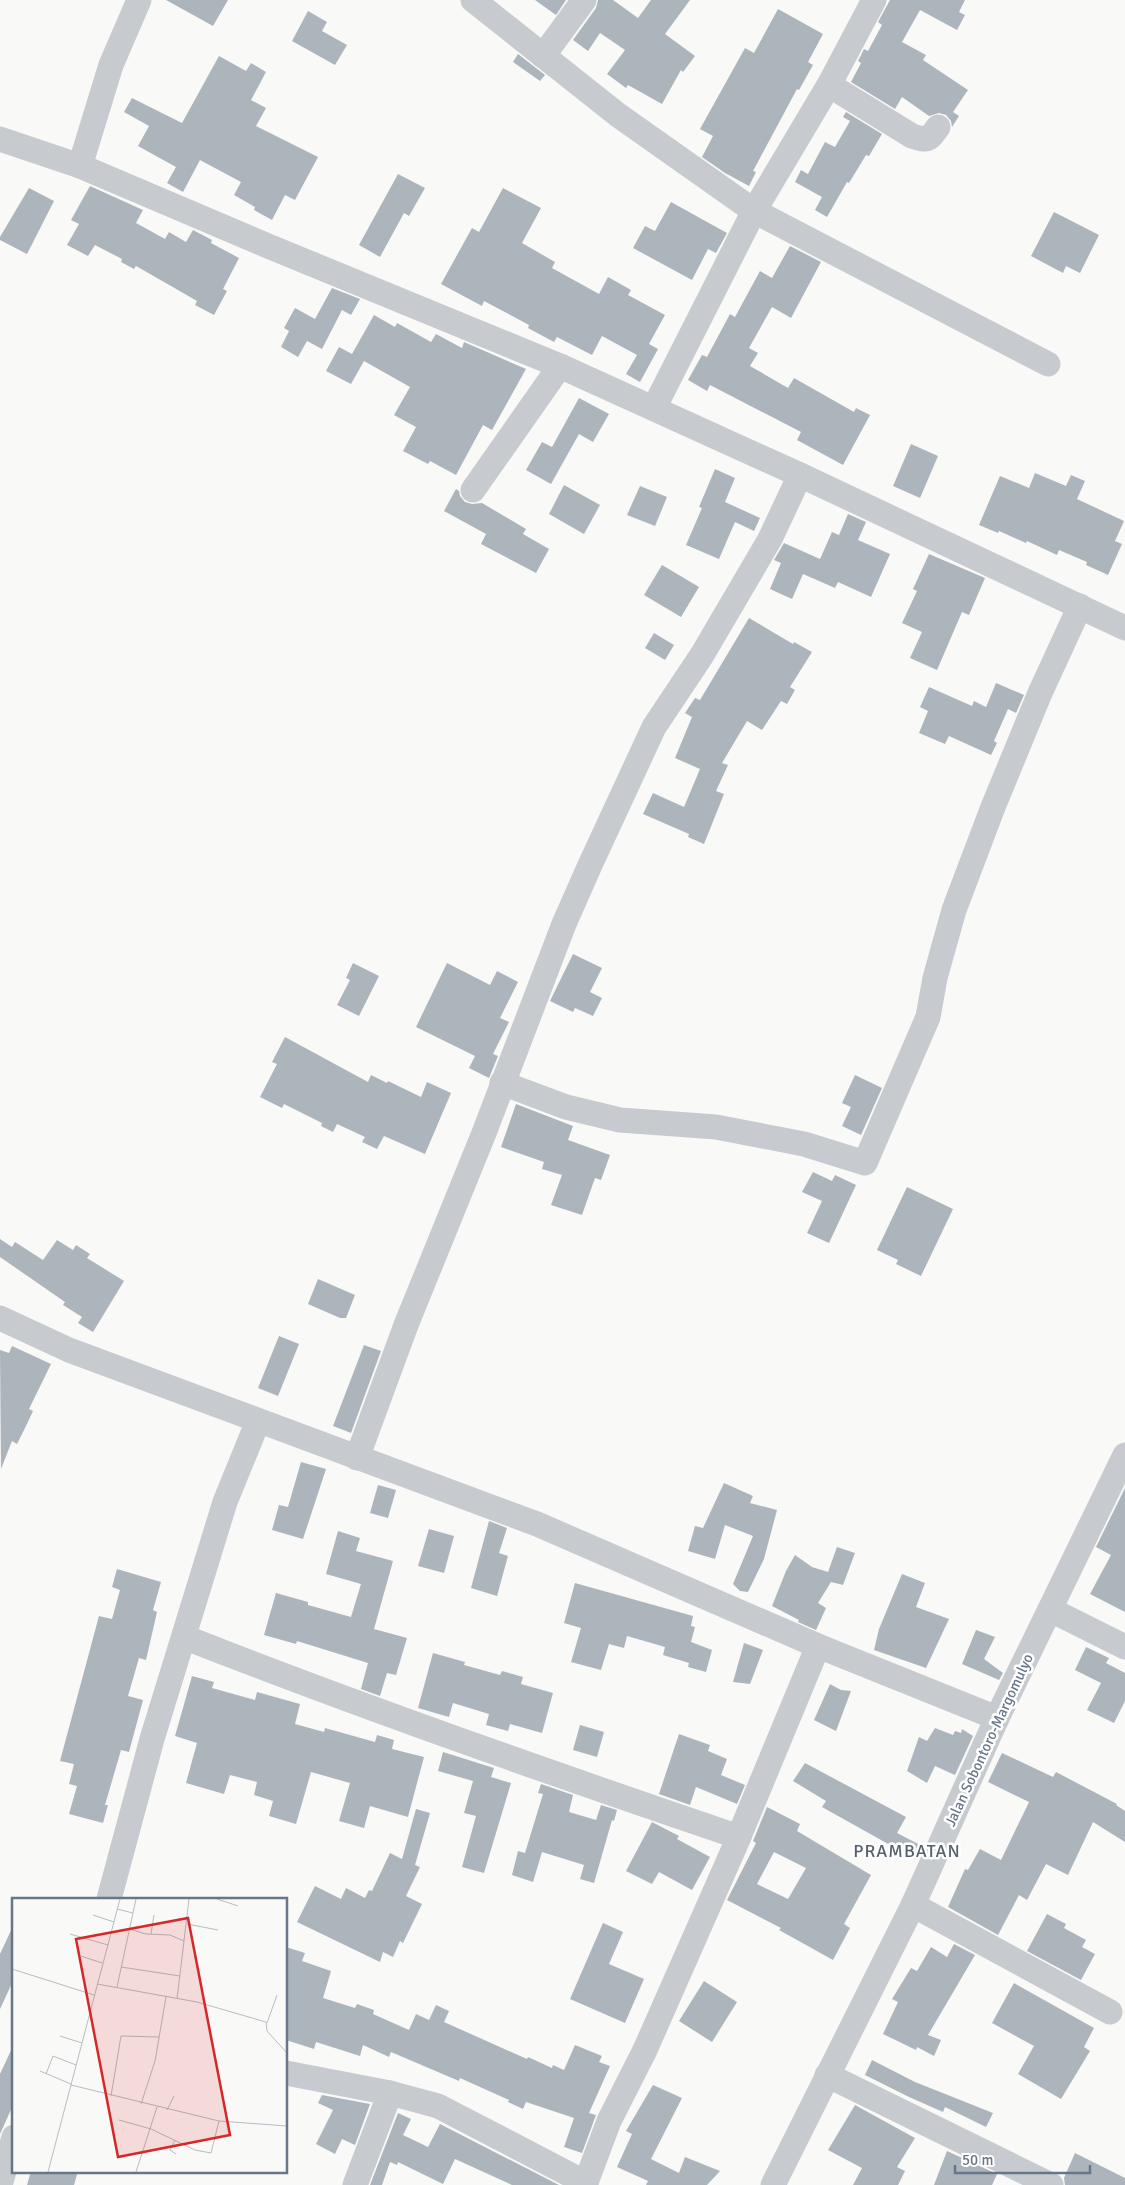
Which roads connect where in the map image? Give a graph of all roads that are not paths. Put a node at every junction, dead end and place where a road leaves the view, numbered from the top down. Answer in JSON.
{"nodes":[{"id":1,"x":139,"y":0,"type":"edge"},
{"id":2,"x":472,"y":0,"type":"edge"},
{"id":3,"x":584,"y":0,"type":"edge"},
{"id":4,"x":874,"y":0,"type":"edge"},
{"id":5,"x":542,"y":56,"type":"junction"},
{"id":6,"x":829,"y":85,"type":"junction"},
{"id":7,"x":938,"y":127,"type":"dead end"},
{"id":8,"x":0,"y":140,"type":"edge"},
{"id":9,"x":80,"y":166,"type":"junction"},
{"id":10,"x":754,"y":211,"type":"junction"},
{"id":11,"x":1048,"y":364,"type":"dead end"},
{"id":12,"x":560,"y":366,"type":"junction"},
{"id":13,"x":654,"y":408,"type":"junction"},
{"id":14,"x":800,"y":475,"type":"junction"},
{"id":15,"x":473,"y":490,"type":"dead end"},
{"id":16,"x":1080,"y":606,"type":"junction"},
{"id":17,"x":1125,"y":628,"type":"edge"},
{"id":18,"x":502,"y":1083,"type":"junction"},
{"id":19,"x":0,"y":1318,"type":"edge"},
{"id":20,"x":258,"y":1421,"type":"junction"},
{"id":21,"x":1125,"y":1456,"type":"edge"},
{"id":22,"x":356,"y":1458,"type":"junction"},
{"id":23,"x":1051,"y":1610,"type":"junction"},
{"id":24,"x":184,"y":1637,"type":"junction"},
{"id":25,"x":818,"y":1646,"type":"junction"},
{"id":26,"x":1125,"y":1647,"type":"edge"},
{"id":27,"x":997,"y":1718,"type":"junction"},
{"id":28,"x":739,"y":1837,"type":"junction"},
{"id":29,"x":109,"y":1898,"type":"edge"},
{"id":30,"x":914,"y":1905,"type":"junction"},
{"id":31,"x":1110,"y":2012,"type":"dead end"},
{"id":32,"x":288,"y":2073,"type":"edge"},
{"id":33,"x":827,"y":2075,"type":"junction"},
{"id":34,"x":390,"y":2092,"type":"junction"},
{"id":35,"x":0,"y":2120,"type":"edge"},
{"id":36,"x":12,"y":2125,"type":"edge"},
{"id":37,"x":12,"y":2143,"type":"edge"},
{"id":38,"x":586,"y":2184,"type":"edge"},
{"id":39,"x":0,"y":2185,"type":"edge"},
{"id":40,"x":356,"y":2185,"type":"edge"},
{"id":41,"x":774,"y":2185,"type":"edge"},
{"id":42,"x":1051,"y":2185,"type":"edge"}],
"edges":[{"from":1,"to":9,"type":"street"},
{"from":2,"to":5,"type":"street"},
{"from":3,"to":5,"type":"street"},
{"from":4,"to":6,"type":"street"},
{"from":5,"to":10,"type":"street"},
{"from":6,"to":7,"type":"street"},
{"from":6,"to":10,"type":"street"},
{"from":8,"to":9,"type":"street"},
{"from":9,"to":12,"type":"street"},
{"from":10,"to":11,"type":"street"},
{"from":10,"to":13,"type":"street"},
{"from":12,"to":13,"type":"street"},
{"from":12,"to":15,"type":"street"},
{"from":13,"to":14,"type":"street"},
{"from":14,"to":16,"type":"street"},
{"from":14,"to":18,"type":"street"},
{"from":16,"to":17,"type":"street"},
{"from":16,"to":18,"type":"street"},
{"from":18,"to":22,"type":"street"},
{"from":19,"to":20,"type":"street"},
{"from":20,"to":22,"type":"street"},
{"from":20,"to":24,"type":"street"},
{"from":21,"to":23,"type":"street","name":"Jalan Sobontoro-Margomulyo"},
{"from":22,"to":25,"type":"street"},
{"from":23,"to":26,"type":"street"},
{"from":23,"to":27,"type":"street","name":"Jalan Sobontoro-Margomulyo"},
{"from":24,"to":28,"type":"street"},
{"from":24,"to":29,"type":"street"},
{"from":25,"to":27,"type":"street"},
{"from":25,"to":28,"type":"street"},
{"from":27,"to":30,"type":"street","name":"Jalan Sobontoro-Margomulyo"},
{"from":28,"to":38,"type":"street"},
{"from":30,"to":31,"type":"street"},
{"from":30,"to":33,"type":"street","name":"Jalan Sobontoro-Margomulyo"},
{"from":32,"to":34,"type":"street"},
{"from":33,"to":41,"type":"street","name":"Jalan Sobontoro-Margomulyo"},
{"from":33,"to":42,"type":"street"},
{"from":34,"to":38,"type":"street"},
{"from":34,"to":40,"type":"street"},
{"from":35,"to":36,"type":"street"},
{"from":37,"to":39,"type":"street"}]}
